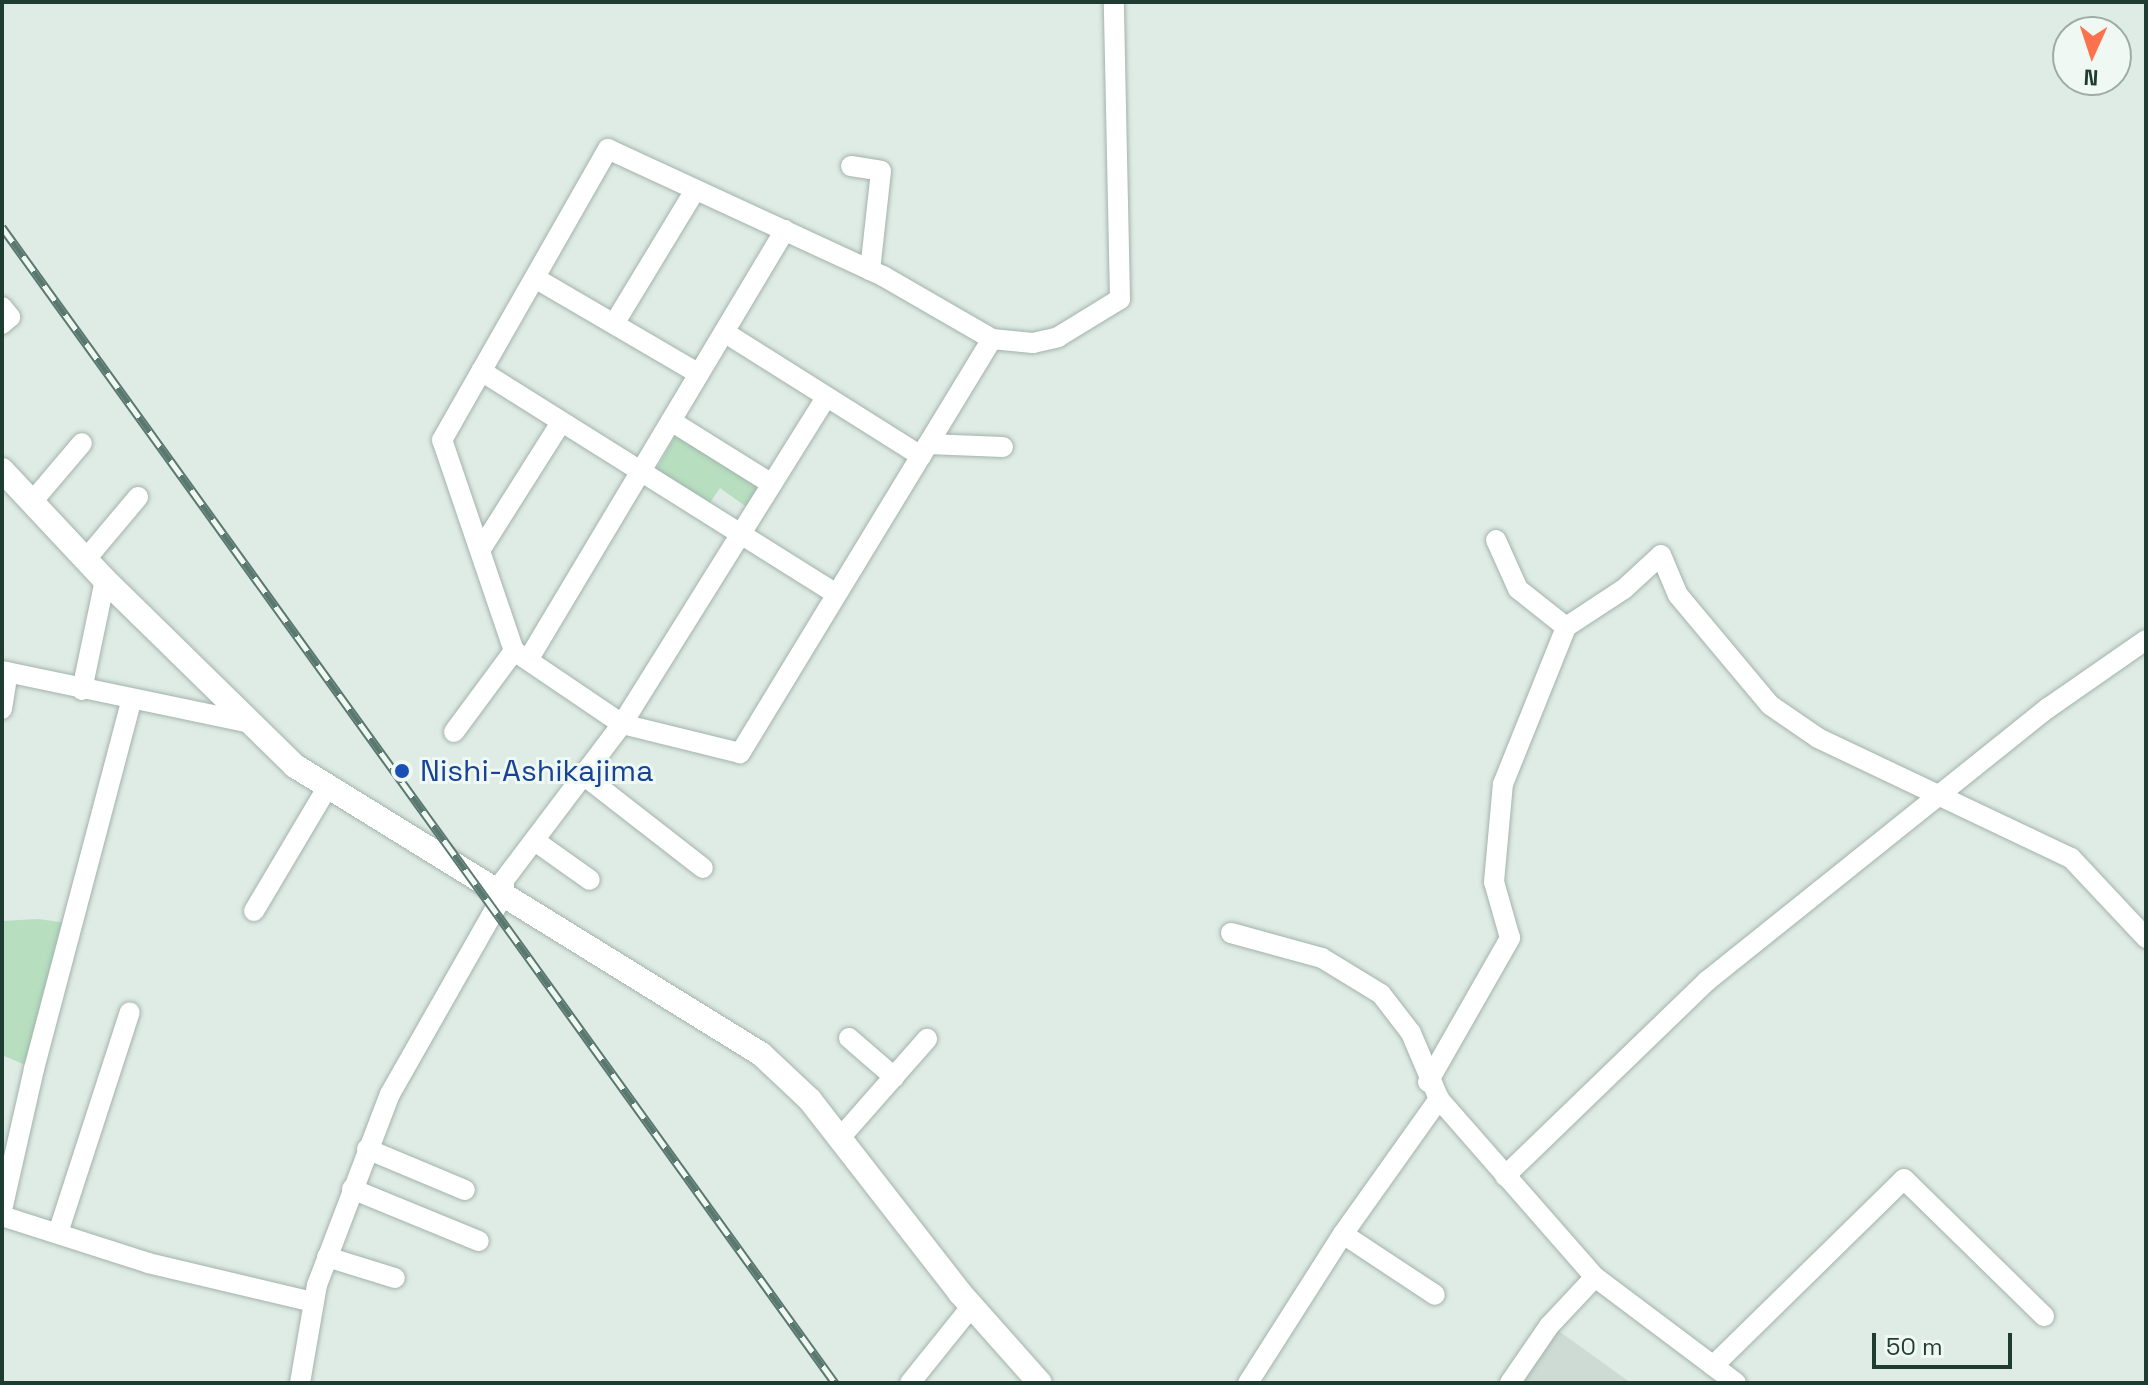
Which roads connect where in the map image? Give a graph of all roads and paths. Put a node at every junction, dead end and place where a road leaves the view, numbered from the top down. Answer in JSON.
{"nodes":[{"id":1,"x":1114,"y":2,"type":"edge"},
{"id":2,"x":851,"y":166,"type":"dead end"},
{"id":3,"x":695,"y":190,"type":"junction"},
{"id":4,"x":785,"y":230,"type":"junction"},
{"id":5,"x":870,"y":270,"type":"junction"},
{"id":6,"x":535,"y":278,"type":"junction"},
{"id":7,"x":2,"y":307,"type":"edge"},
{"id":8,"x":2,"y":324,"type":"edge"},
{"id":9,"x":614,"y":324,"type":"junction"},
{"id":10,"x":724,"y":332,"type":"junction"},
{"id":11,"x":992,"y":339,"type":"junction"},
{"id":12,"x":481,"y":371,"type":"junction"},
{"id":13,"x":699,"y":374,"type":"junction"},
{"id":14,"x":826,"y":397,"type":"junction"},
{"id":15,"x":671,"y":421,"type":"junction"},
{"id":16,"x":560,"y":424,"type":"junction"},
{"id":17,"x":82,"y":443,"type":"dead end"},
{"id":18,"x":1003,"y":447,"type":"dead end"},
{"id":19,"x":924,"y":450,"type":"junction"},
{"id":20,"x":2,"y":470,"type":"edge"},
{"id":21,"x":640,"y":473,"type":"junction"},
{"id":22,"x":772,"y":484,"type":"junction"},
{"id":23,"x":138,"y":497,"type":"dead end"},
{"id":24,"x":32,"y":502,"type":"junction"},
{"id":25,"x":740,"y":535,"type":"junction"},
{"id":26,"x":1496,"y":540,"type":"dead end"},
{"id":27,"x":481,"y":549,"type":"junction"},
{"id":28,"x":86,"y":559,"type":"junction"},
{"id":29,"x":105,"y":580,"type":"junction"},
{"id":30,"x":836,"y":594,"type":"junction"},
{"id":31,"x":1566,"y":627,"type":"junction"},
{"id":32,"x":2146,"y":640,"type":"edge"},
{"id":33,"x":521,"y":655,"type":"junction"},
{"id":34,"x":5,"y":672,"type":"edge"},
{"id":35,"x":82,"y":690,"type":"junction"},
{"id":36,"x":131,"y":701,"type":"junction"},
{"id":37,"x":2,"y":709,"type":"edge"},
{"id":38,"x":247,"y":722,"type":"junction"},
{"id":39,"x":622,"y":724,"type":"junction"},
{"id":40,"x":454,"y":732,"type":"dead end"},
{"id":41,"x":586,"y":777,"type":"junction"},
{"id":42,"x":327,"y":788,"type":"junction"},
{"id":43,"x":1943,"y":796,"type":"junction"},
{"id":44,"x":535,"y":841,"type":"junction"},
{"id":45,"x":703,"y":868,"type":"dead end"},
{"id":46,"x":590,"y":880,"type":"dead end"},
{"id":47,"x":504,"y":893,"type":"junction"},
{"id":48,"x":254,"y":911,"type":"dead end"},
{"id":49,"x":1231,"y":933,"type":"dead end"},
{"id":50,"x":2146,"y":938,"type":"edge"},
{"id":51,"x":130,"y":1012,"type":"dead end"},
{"id":52,"x":849,"y":1038,"type":"dead end"},
{"id":53,"x":927,"y":1039,"type":"dead end"},
{"id":54,"x":894,"y":1077,"type":"junction"},
{"id":55,"x":1434,"y":1090,"type":"junction"},
{"id":56,"x":840,"y":1138,"type":"junction"},
{"id":57,"x":367,"y":1149,"type":"junction"},
{"id":58,"x":1505,"y":1176,"type":"junction"},
{"id":59,"x":352,"y":1189,"type":"junction"},
{"id":60,"x":465,"y":1190,"type":"dead end"},
{"id":61,"x":2,"y":1213,"type":"edge"},
{"id":62,"x":58,"y":1233,"type":"junction"},
{"id":63,"x":1343,"y":1234,"type":"junction"},
{"id":64,"x":479,"y":1241,"type":"dead end"},
{"id":65,"x":327,"y":1257,"type":"junction"},
{"id":66,"x":1595,"y":1277,"type":"junction"},
{"id":67,"x":395,"y":1278,"type":"dead end"},
{"id":68,"x":1435,"y":1295,"type":"dead end"},
{"id":69,"x":313,"y":1302,"type":"junction"},
{"id":70,"x":972,"y":1306,"type":"junction"},
{"id":71,"x":2044,"y":1316,"type":"dead end"},
{"id":72,"x":1713,"y":1366,"type":"junction"},
{"id":73,"x":300,"y":1383,"type":"edge"},
{"id":74,"x":910,"y":1383,"type":"edge"},
{"id":75,"x":1040,"y":1383,"type":"edge"},
{"id":76,"x":1248,"y":1383,"type":"edge"},
{"id":77,"x":1510,"y":1383,"type":"edge"},
{"id":78,"x":1736,"y":1383,"type":"edge"}],
"edges":[{"from":1,"to":11,"type":"street"},
{"from":2,"to":5,"type":"street"},
{"from":3,"to":4,"type":"street"},
{"from":3,"to":6,"type":"street"},
{"from":3,"to":9,"type":"street"},
{"from":4,"to":5,"type":"street"},
{"from":4,"to":10,"type":"street"},
{"from":5,"to":11,"type":"street"},
{"from":6,"to":9,"type":"street"},
{"from":6,"to":12,"type":"street"},
{"from":7,"to":8,"type":"street"},
{"from":9,"to":13,"type":"street"},
{"from":10,"to":13,"type":"street"},
{"from":10,"to":14,"type":"street"},
{"from":11,"to":19,"type":"street"},
{"from":12,"to":16,"type":"street"},
{"from":12,"to":27,"type":"street"},
{"from":13,"to":15,"type":"street"},
{"from":14,"to":19,"type":"street"},
{"from":14,"to":22,"type":"street"},
{"from":15,"to":21,"type":"street"},
{"from":15,"to":22,"type":"street"},
{"from":16,"to":21,"type":"street"},
{"from":16,"to":27,"type":"street"},
{"from":17,"to":24,"type":"street"},
{"from":18,"to":19,"type":"street"},
{"from":19,"to":30,"type":"street"},
{"from":20,"to":24,"type":"street"},
{"from":21,"to":25,"type":"street"},
{"from":21,"to":33,"type":"street"},
{"from":22,"to":25,"type":"street"},
{"from":23,"to":28,"type":"street"},
{"from":24,"to":28,"type":"street"},
{"from":25,"to":30,"type":"street"},
{"from":25,"to":39,"type":"street"},
{"from":26,"to":31,"type":"street"},
{"from":27,"to":33,"type":"street"},
{"from":28,"to":29,"type":"street"},
{"from":29,"to":35,"type":"street"},
{"from":29,"to":38,"type":"street"},
{"from":30,"to":39,"type":"street"},
{"from":31,"to":43,"type":"street"},
{"from":31,"to":55,"type":"street"},
{"from":32,"to":43,"type":"street"},
{"from":33,"to":39,"type":"street"},
{"from":33,"to":40,"type":"street"},
{"from":34,"to":35,"type":"street"},
{"from":34,"to":37,"type":"street"},
{"from":35,"to":36,"type":"street"},
{"from":36,"to":38,"type":"street"},
{"from":36,"to":61,"type":"street"},
{"from":38,"to":42,"type":"street"},
{"from":39,"to":41,"type":"street"},
{"from":41,"to":44,"type":"street"},
{"from":41,"to":45,"type":"street"},
{"from":42,"to":47,"type":"street"},
{"from":42,"to":48,"type":"street"},
{"from":43,"to":50,"type":"street"},
{"from":43,"to":58,"type":"street"},
{"from":44,"to":46,"type":"street"},
{"from":44,"to":47,"type":"street"},
{"from":47,"to":56,"type":"street"},
{"from":47,"to":57,"type":"street"},
{"from":49,"to":55,"type":"street"},
{"from":51,"to":62,"type":"street"},
{"from":52,"to":54,"type":"street"},
{"from":53,"to":54,"type":"street"},
{"from":54,"to":56,"type":"street"},
{"from":55,"to":58,"type":"street"},
{"from":55,"to":63,"type":"street"},
{"from":56,"to":70,"type":"street"},
{"from":57,"to":59,"type":"street"},
{"from":57,"to":60,"type":"street"},
{"from":58,"to":66,"type":"street"},
{"from":59,"to":64,"type":"street"},
{"from":59,"to":65,"type":"street"},
{"from":61,"to":62,"type":"street"},
{"from":62,"to":69,"type":"street"},
{"from":63,"to":68,"type":"street"},
{"from":63,"to":76,"type":"street"},
{"from":65,"to":67,"type":"street"},
{"from":65,"to":69,"type":"street"},
{"from":66,"to":72,"type":"street"},
{"from":66,"to":77,"type":"street"},
{"from":69,"to":73,"type":"street"},
{"from":70,"to":74,"type":"street"},
{"from":70,"to":75,"type":"street"},
{"from":71,"to":72,"type":"street"},
{"from":72,"to":78,"type":"street"}]}
